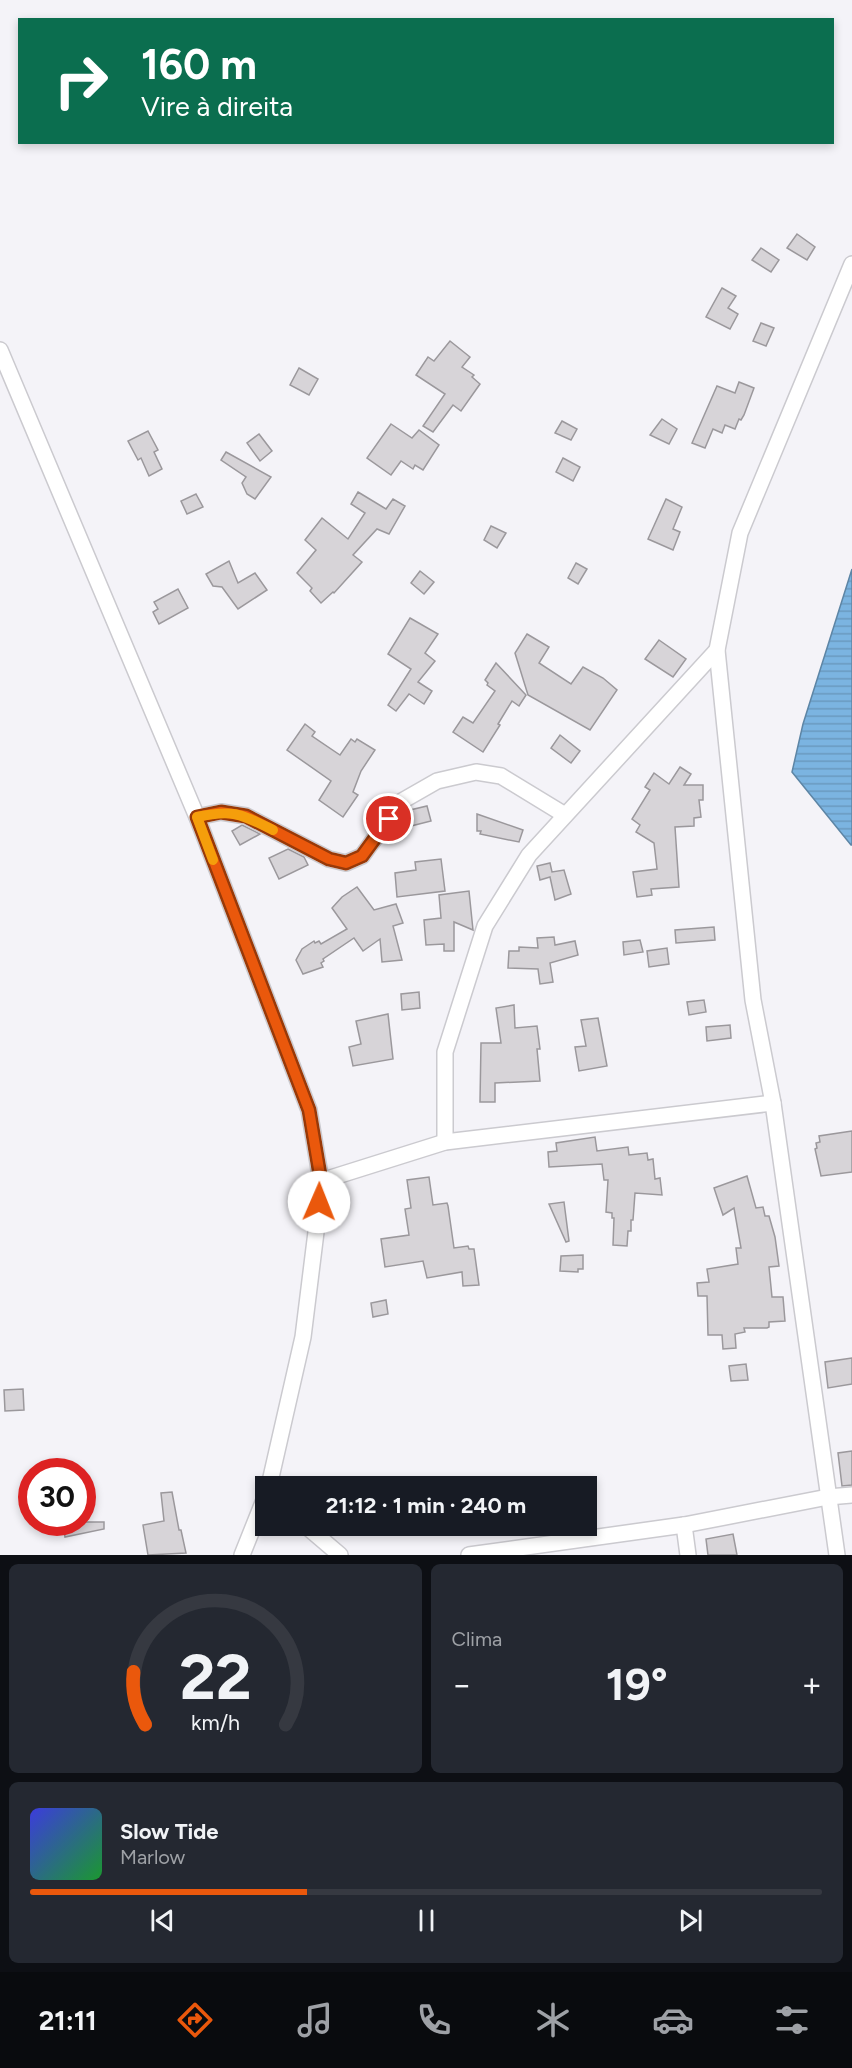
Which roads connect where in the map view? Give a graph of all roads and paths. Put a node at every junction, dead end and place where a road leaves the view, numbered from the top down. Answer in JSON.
{"nodes":[{"id":1,"x":852,"y":264,"type":"edge"},
{"id":2,"x":0,"y":350,"type":"edge"},
{"id":3,"x":717,"y":650,"type":"junction"},
{"id":4,"x":565,"y":815,"type":"junction"},
{"id":5,"x":197,"y":817,"type":"junction"},
{"id":6,"x":773,"y":1103,"type":"junction"},
{"id":7,"x":445,"y":1142,"type":"junction"},
{"id":8,"x":321,"y":1181,"type":"junction"},
{"id":9,"x":272,"y":1476,"type":"edge"},
{"id":10,"x":852,"y":1495,"type":"edge"},
{"id":11,"x":828,"y":1497,"type":"junction"},
{"id":12,"x":255,"y":1523,"type":"edge"},
{"id":13,"x":684,"y":1525,"type":"junction"},
{"id":14,"x":318,"y":1536,"type":"edge"},
{"id":15,"x":552,"y":1549,"type":"edge"},
{"id":16,"x":242,"y":1555,"type":"edge"},
{"id":17,"x":340,"y":1555,"type":"edge"},
{"id":18,"x":469,"y":1555,"type":"edge"},
{"id":19,"x":688,"y":1555,"type":"edge"},
{"id":20,"x":837,"y":1555,"type":"edge"}],
"edges":[{"from":1,"to":3,"type":"street"},
{"from":2,"to":5,"type":"street"},
{"from":3,"to":4,"type":"street"},
{"from":3,"to":6,"type":"street"},
{"from":4,"to":5,"type":"street"},
{"from":4,"to":7,"type":"street"},
{"from":5,"to":8,"type":"street"},
{"from":6,"to":7,"type":"street"},
{"from":6,"to":11,"type":"street"},
{"from":7,"to":8,"type":"street"},
{"from":8,"to":9,"type":"street"},
{"from":10,"to":11,"type":"street"},
{"from":11,"to":13,"type":"street"},
{"from":11,"to":20,"type":"street"},
{"from":12,"to":16,"type":"street"},
{"from":13,"to":15,"type":"street"},
{"from":13,"to":19,"type":"street"},
{"from":14,"to":17,"type":"street"},
{"from":15,"to":18,"type":"street"}]}
